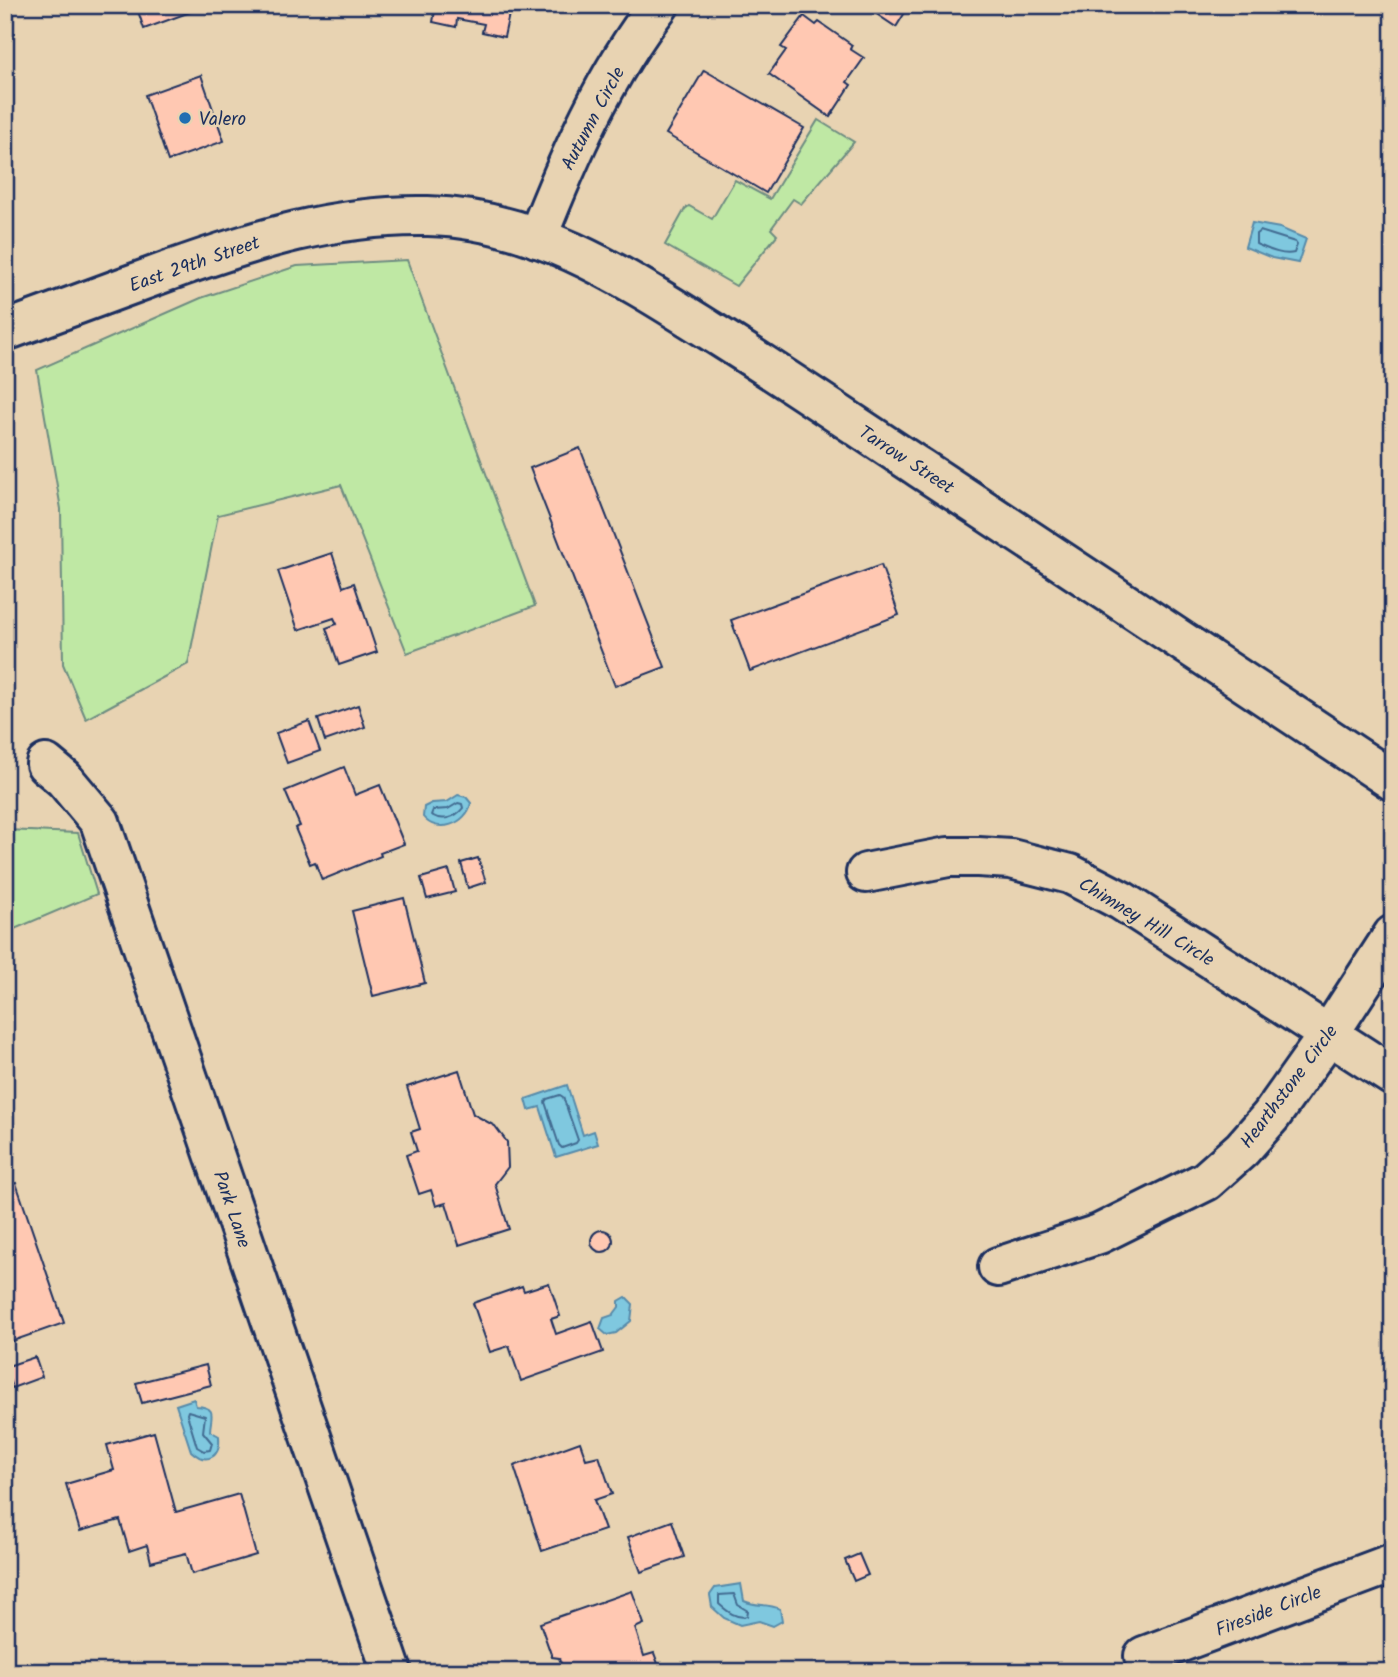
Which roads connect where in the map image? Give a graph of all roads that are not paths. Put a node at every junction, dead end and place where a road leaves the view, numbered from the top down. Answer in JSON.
{"nodes":[{"id":1,"x":659,"y":5,"type":"edge"},
{"id":2,"x":389,"y":216,"type":"joint"},
{"id":3,"x":537,"y":237,"type":"junction"},
{"id":4,"x":11,"y":329,"type":"edge"},
{"id":5,"x":46,"y":764,"type":"dead end"},
{"id":6,"x":1393,"y":781,"type":"edge"},
{"id":7,"x":866,"y":873,"type":"dead end"},
{"id":8,"x":1393,"y":934,"type":"edge"},
{"id":9,"x":1329,"y":1034,"type":"junction"},
{"id":10,"x":1393,"y":1076,"type":"edge"},
{"id":11,"x":999,"y":1267,"type":"dead end"},
{"id":12,"x":1393,"y":1563,"type":"edge"},
{"id":13,"x":1144,"y":1656,"type":"dead end"},
{"id":14,"x":392,"y":1672,"type":"edge"}],
"edges":[{"from":1,"to":3,"type":"street","name":"Autumn Circle"},
{"from":2,"to":3,"type":"street","name":"Tarrow Street"},
{"from":2,"to":4,"type":"street","name":"East 29th Street"},
{"from":3,"to":6,"type":"street","name":"Tarrow Street"},
{"from":5,"to":14,"type":"street","name":"Park Lane"},
{"from":7,"to":9,"type":"street","name":"Chimney Hill Circle"},
{"from":8,"to":9,"type":"street","name":"Hearthstone Circle"},
{"from":9,"to":10,"type":"street","name":"Chimney Hill Circle"},
{"from":9,"to":11,"type":"street","name":"Hearthstone Circle"},
{"from":12,"to":13,"type":"street","name":"Fireside Circle"}]}
